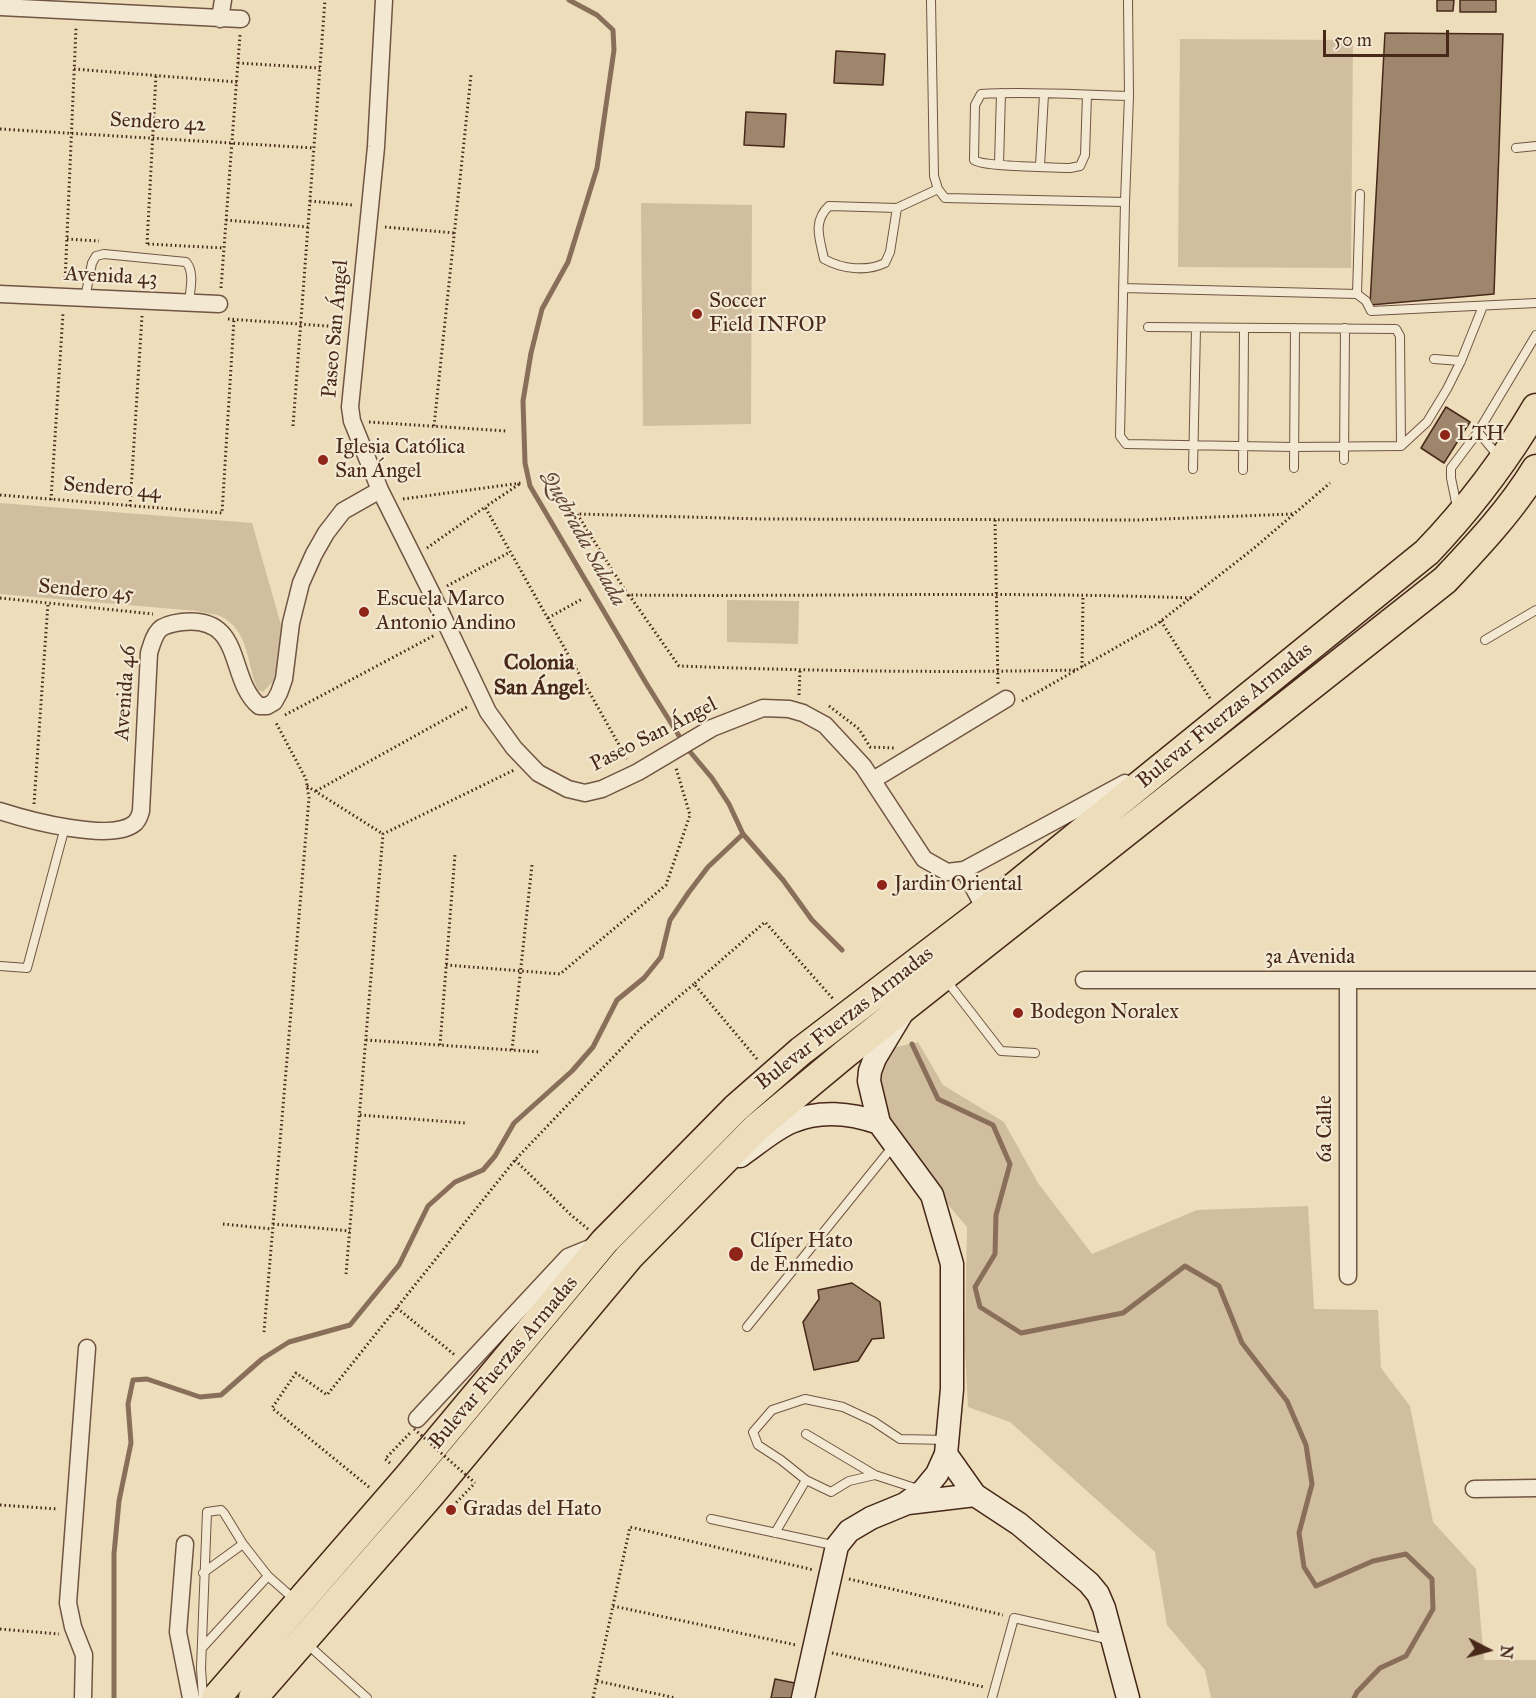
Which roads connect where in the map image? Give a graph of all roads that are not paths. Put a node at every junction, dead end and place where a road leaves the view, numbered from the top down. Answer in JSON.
{"nodes":[{"id":1,"x":223,"y":0,"type":"edge"},
{"id":2,"x":384,"y":0,"type":"edge"},
{"id":3,"x":931,"y":0,"type":"edge"},
{"id":4,"x":1128,"y":0,"type":"edge"},
{"id":5,"x":0,"y":7,"type":"edge"},
{"id":6,"x":220,"y":19,"type":"junction"},
{"id":7,"x":241,"y":19,"type":"road end"},
{"id":8,"x":1001,"y":93,"type":"junction"},
{"id":9,"x":1044,"y":94,"type":"junction"},
{"id":10,"x":1087,"y":95,"type":"junction"},
{"id":11,"x":1129,"y":96,"type":"junction"},
{"id":12,"x":1536,"y":146,"type":"edge"},
{"id":13,"x":1516,"y":148,"type":"dead end"},
{"id":14,"x":999,"y":164,"type":"junction"},
{"id":15,"x":1040,"y":166,"type":"junction"},
{"id":16,"x":938,"y":189,"type":"junction"},
{"id":17,"x":1360,"y":194,"type":"dead end"},
{"id":18,"x":1125,"y":202,"type":"junction"},
{"id":19,"x":897,"y":208,"type":"junction"},
{"id":20,"x":1123,"y":288,"type":"junction"},
{"id":21,"x":0,"y":294,"type":"edge"},
{"id":22,"x":1357,"y":294,"type":"junction"},
{"id":23,"x":85,"y":298,"type":"junction"},
{"id":24,"x":189,"y":303,"type":"junction"},
{"id":25,"x":1536,"y":303,"type":"edge"},
{"id":26,"x":219,"y":304,"type":"road end"},
{"id":27,"x":1483,"y":306,"type":"junction"},
{"id":28,"x":1148,"y":327,"type":"dead end"},
{"id":29,"x":1196,"y":328,"type":"junction"},
{"id":30,"x":1244,"y":328,"type":"junction"},
{"id":31,"x":1295,"y":328,"type":"junction"},
{"id":32,"x":1344,"y":328,"type":"junction"},
{"id":33,"x":1536,"y":335,"type":"edge"},
{"id":34,"x":1434,"y":359,"type":"dead end"},
{"id":35,"x":1461,"y":361,"type":"junction"},
{"id":36,"x":1536,"y":408,"type":"edge"},
{"id":37,"x":1478,"y":432,"type":"junction"},
{"id":38,"x":1193,"y":445,"type":"junction"},
{"id":39,"x":1244,"y":446,"type":"junction"},
{"id":40,"x":1344,"y":446,"type":"junction"},
{"id":41,"x":1401,"y":446,"type":"junction"},
{"id":42,"x":1293,"y":447,"type":"junction"},
{"id":43,"x":1344,"y":460,"type":"dead end"},
{"id":44,"x":1503,"y":461,"type":"junction"},
{"id":45,"x":1294,"y":468,"type":"dead end"},
{"id":46,"x":1193,"y":469,"type":"dead end"},
{"id":47,"x":1536,"y":469,"type":"edge"},
{"id":48,"x":1243,"y":470,"type":"dead end"},
{"id":49,"x":1536,"y":492,"type":"edge"},
{"id":50,"x":382,"y":496,"type":"junction"},
{"id":51,"x":1509,"y":510,"type":"junction"},
{"id":52,"x":1460,"y":519,"type":"junction"},
{"id":53,"x":1536,"y":610,"type":"edge"},
{"id":54,"x":1485,"y":640,"type":"dead end"},
{"id":55,"x":1002,"y":694,"type":"road end"},
{"id":56,"x":1172,"y":759,"type":"junction"},
{"id":57,"x":873,"y":780,"type":"junction"},
{"id":58,"x":0,"y":811,"type":"edge"},
{"id":59,"x":65,"y":827,"type":"junction"},
{"id":60,"x":964,"y":870,"type":"junction"},
{"id":61,"x":985,"y":909,"type":"junction"},
{"id":62,"x":0,"y":966,"type":"edge"},
{"id":63,"x":944,"y":977,"type":"junction"},
{"id":64,"x":1084,"y":980,"type":"dead end"},
{"id":65,"x":1536,"y":980,"type":"edge"},
{"id":66,"x":1348,"y":981,"type":"junction"},
{"id":67,"x":905,"y":1008,"type":"junction"},
{"id":68,"x":1035,"y":1053,"type":"dead end"},
{"id":69,"x":879,"y":1124,"type":"junction"},
{"id":70,"x":894,"y":1144,"type":"junction"},
{"id":71,"x":703,"y":1181,"type":"junction"},
{"id":72,"x":604,"y":1242,"type":"junction"},
{"id":73,"x":1348,"y":1276,"type":"dead end"},
{"id":74,"x":747,"y":1327,"type":"dead end"},
{"id":75,"x":87,"y":1348,"type":"dead end"},
{"id":76,"x":416,"y":1424,"type":"road end"},
{"id":77,"x":806,"y":1434,"type":"dead end"},
{"id":78,"x":947,"y":1447,"type":"junction"},
{"id":79,"x":875,"y":1475,"type":"junction"},
{"id":80,"x":806,"y":1480,"type":"junction"},
{"id":81,"x":1536,"y":1488,"type":"edge"},
{"id":82,"x":1474,"y":1489,"type":"dead end"},
{"id":83,"x":975,"y":1495,"type":"junction"},
{"id":84,"x":914,"y":1497,"type":"junction"},
{"id":85,"x":711,"y":1519,"type":"dead end"},
{"id":86,"x":775,"y":1533,"type":"junction"},
{"id":87,"x":186,"y":1544,"type":"dead end"},
{"id":88,"x":243,"y":1544,"type":"junction"},
{"id":89,"x":837,"y":1546,"type":"junction"},
{"id":90,"x":203,"y":1573,"type":"junction"},
{"id":91,"x":268,"y":1576,"type":"junction"},
{"id":92,"x":298,"y":1604,"type":"junction"},
{"id":93,"x":303,"y":1640,"type":"junction"},
{"id":94,"x":1112,"y":1640,"type":"junction"},
{"id":95,"x":201,"y":1648,"type":"junction"},
{"id":96,"x":993,"y":1694,"type":"edge"},
{"id":97,"x":83,"y":1698,"type":"edge"},
{"id":98,"x":191,"y":1698,"type":"edge"},
{"id":99,"x":203,"y":1698,"type":"edge"},
{"id":100,"x":216,"y":1698,"type":"edge"},
{"id":101,"x":253,"y":1698,"type":"edge"},
{"id":102,"x":367,"y":1698,"type":"edge"},
{"id":103,"x":803,"y":1698,"type":"edge"},
{"id":104,"x":1128,"y":1698,"type":"edge"}],
"edges":[{"from":1,"to":6,"type":"street"},
{"from":2,"to":50,"type":"street","name":"Paseo San Ángel"},
{"from":3,"to":16,"type":"lane"},
{"from":4,"to":11,"type":"lane"},
{"from":5,"to":6,"type":"street"},
{"from":6,"to":7,"type":"street"},
{"from":8,"to":9,"type":"lane"},
{"from":8,"to":14,"type":"lane"},
{"from":8,"to":14,"type":"lane"},
{"from":9,"to":10,"type":"lane"},
{"from":9,"to":15,"type":"lane"},
{"from":10,"to":11,"type":"lane"},
{"from":10,"to":15,"type":"lane"},
{"from":11,"to":18,"type":"lane"},
{"from":12,"to":13,"type":"lane"},
{"from":14,"to":15,"type":"lane"},
{"from":16,"to":18,"type":"lane"},
{"from":16,"to":19,"type":"lane"},
{"from":17,"to":22,"type":"lane"},
{"from":18,"to":20,"type":"lane"},
{"from":19,"to":19,"type":"lane"},
{"from":20,"to":22,"type":"lane"},
{"from":20,"to":38,"type":"lane"},
{"from":21,"to":23,"type":"street","name":"Avenida 43"},
{"from":22,"to":27,"type":"lane"},
{"from":23,"to":24,"type":"street","name":"Avenida 43"},
{"from":23,"to":24,"type":"lane"},
{"from":24,"to":26,"type":"street","name":"Avenida 43"},
{"from":25,"to":27,"type":"lane"},
{"from":27,"to":35,"type":"lane"},
{"from":28,"to":29,"type":"lane"},
{"from":29,"to":30,"type":"lane"},
{"from":29,"to":38,"type":"lane"},
{"from":30,"to":31,"type":"lane"},
{"from":30,"to":39,"type":"lane"},
{"from":31,"to":32,"type":"lane"},
{"from":31,"to":42,"type":"lane"},
{"from":32,"to":40,"type":"lane"},
{"from":32,"to":41,"type":"lane"},
{"from":33,"to":37,"type":"lane"},
{"from":34,"to":35,"type":"lane"},
{"from":35,"to":41,"type":"lane"},
{"from":36,"to":44,"type":"highway","name":"Bulevar Fuerzas Armadas"},
{"from":37,"to":44,"type":"lane"},
{"from":37,"to":52,"type":"lane"},
{"from":38,"to":39,"type":"lane"},
{"from":38,"to":46,"type":"lane"},
{"from":39,"to":42,"type":"lane"},
{"from":39,"to":48,"type":"lane"},
{"from":40,"to":41,"type":"lane"},
{"from":40,"to":42,"type":"lane"},
{"from":40,"to":43,"type":"lane"},
{"from":42,"to":45,"type":"lane"},
{"from":44,"to":52,"type":"highway","name":"Bulevar Fuerzas Armadas"},
{"from":47,"to":51,"type":"highway","name":"Bulevar Fuerzas Armadas"},
{"from":49,"to":51,"type":"street"},
{"from":50,"to":57,"type":"street","name":"Paseo San Ángel"},
{"from":50,"to":59,"type":"street","name":"Avenida 46"},
{"from":51,"to":63,"type":"highway","name":"Bulevar Fuerzas Armadas"},
{"from":52,"to":56,"type":"highway","name":"Bulevar Fuerzas Armadas"},
{"from":53,"to":54,"type":"lane"},
{"from":55,"to":57,"type":"street"},
{"from":56,"to":60,"type":"street"},
{"from":56,"to":61,"type":"highway","name":"Bulevar Fuerzas Armadas"},
{"from":57,"to":60,"type":"street","name":"Paseo San Ángel"},
{"from":58,"to":59,"type":"street","name":"Avenida 46"},
{"from":59,"to":62,"type":"lane"},
{"from":60,"to":61,"type":"street"},
{"from":61,"to":72,"type":"highway","name":"Bulevar Fuerzas Armadas"},
{"from":63,"to":67,"type":"highway","name":"Bulevar Fuerzas Armadas"},
{"from":63,"to":68,"type":"lane"},
{"from":64,"to":66,"type":"street","name":"3a Avenida"},
{"from":65,"to":66,"type":"street","name":"3a Avenida"},
{"from":66,"to":73,"type":"street","name":"6a Calle"},
{"from":67,"to":69,"type":"street"},
{"from":67,"to":71,"type":"highway","name":"Bulevar Fuerzas Armadas"},
{"from":69,"to":70,"type":"street"},
{"from":69,"to":71,"type":"street"},
{"from":70,"to":74,"type":"lane"},
{"from":70,"to":78,"type":"street"},
{"from":71,"to":93,"type":"highway","name":"Bulevar Fuerzas Armadas"},
{"from":72,"to":76,"type":"street"},
{"from":72,"to":92,"type":"highway","name":"Bulevar Fuerzas Armadas"},
{"from":75,"to":97,"type":"street"},
{"from":77,"to":79,"type":"lane"},
{"from":78,"to":80,"type":"lane"},
{"from":78,"to":83,"type":"street"},
{"from":78,"to":84,"type":"street"},
{"from":79,"to":80,"type":"lane"},
{"from":79,"to":84,"type":"lane"},
{"from":80,"to":86,"type":"lane"},
{"from":81,"to":82,"type":"street"},
{"from":83,"to":84,"type":"street"},
{"from":83,"to":94,"type":"street"},
{"from":84,"to":89,"type":"street"},
{"from":85,"to":86,"type":"lane"},
{"from":86,"to":89,"type":"lane"},
{"from":87,"to":98,"type":"street"},
{"from":88,"to":90,"type":"lane"},
{"from":88,"to":90,"type":"lane"},
{"from":88,"to":91,"type":"lane"},
{"from":89,"to":103,"type":"street"},
{"from":90,"to":95,"type":"lane"},
{"from":91,"to":92,"type":"lane"},
{"from":91,"to":95,"type":"lane"},
{"from":92,"to":100,"type":"highway","name":"Bulevar Fuerzas Armadas"},
{"from":93,"to":101,"type":"highway","name":"Bulevar Fuerzas Armadas"},
{"from":93,"to":102,"type":"lane"},
{"from":94,"to":96,"type":"lane"},
{"from":94,"to":104,"type":"street"},
{"from":95,"to":99,"type":"lane"}]}
